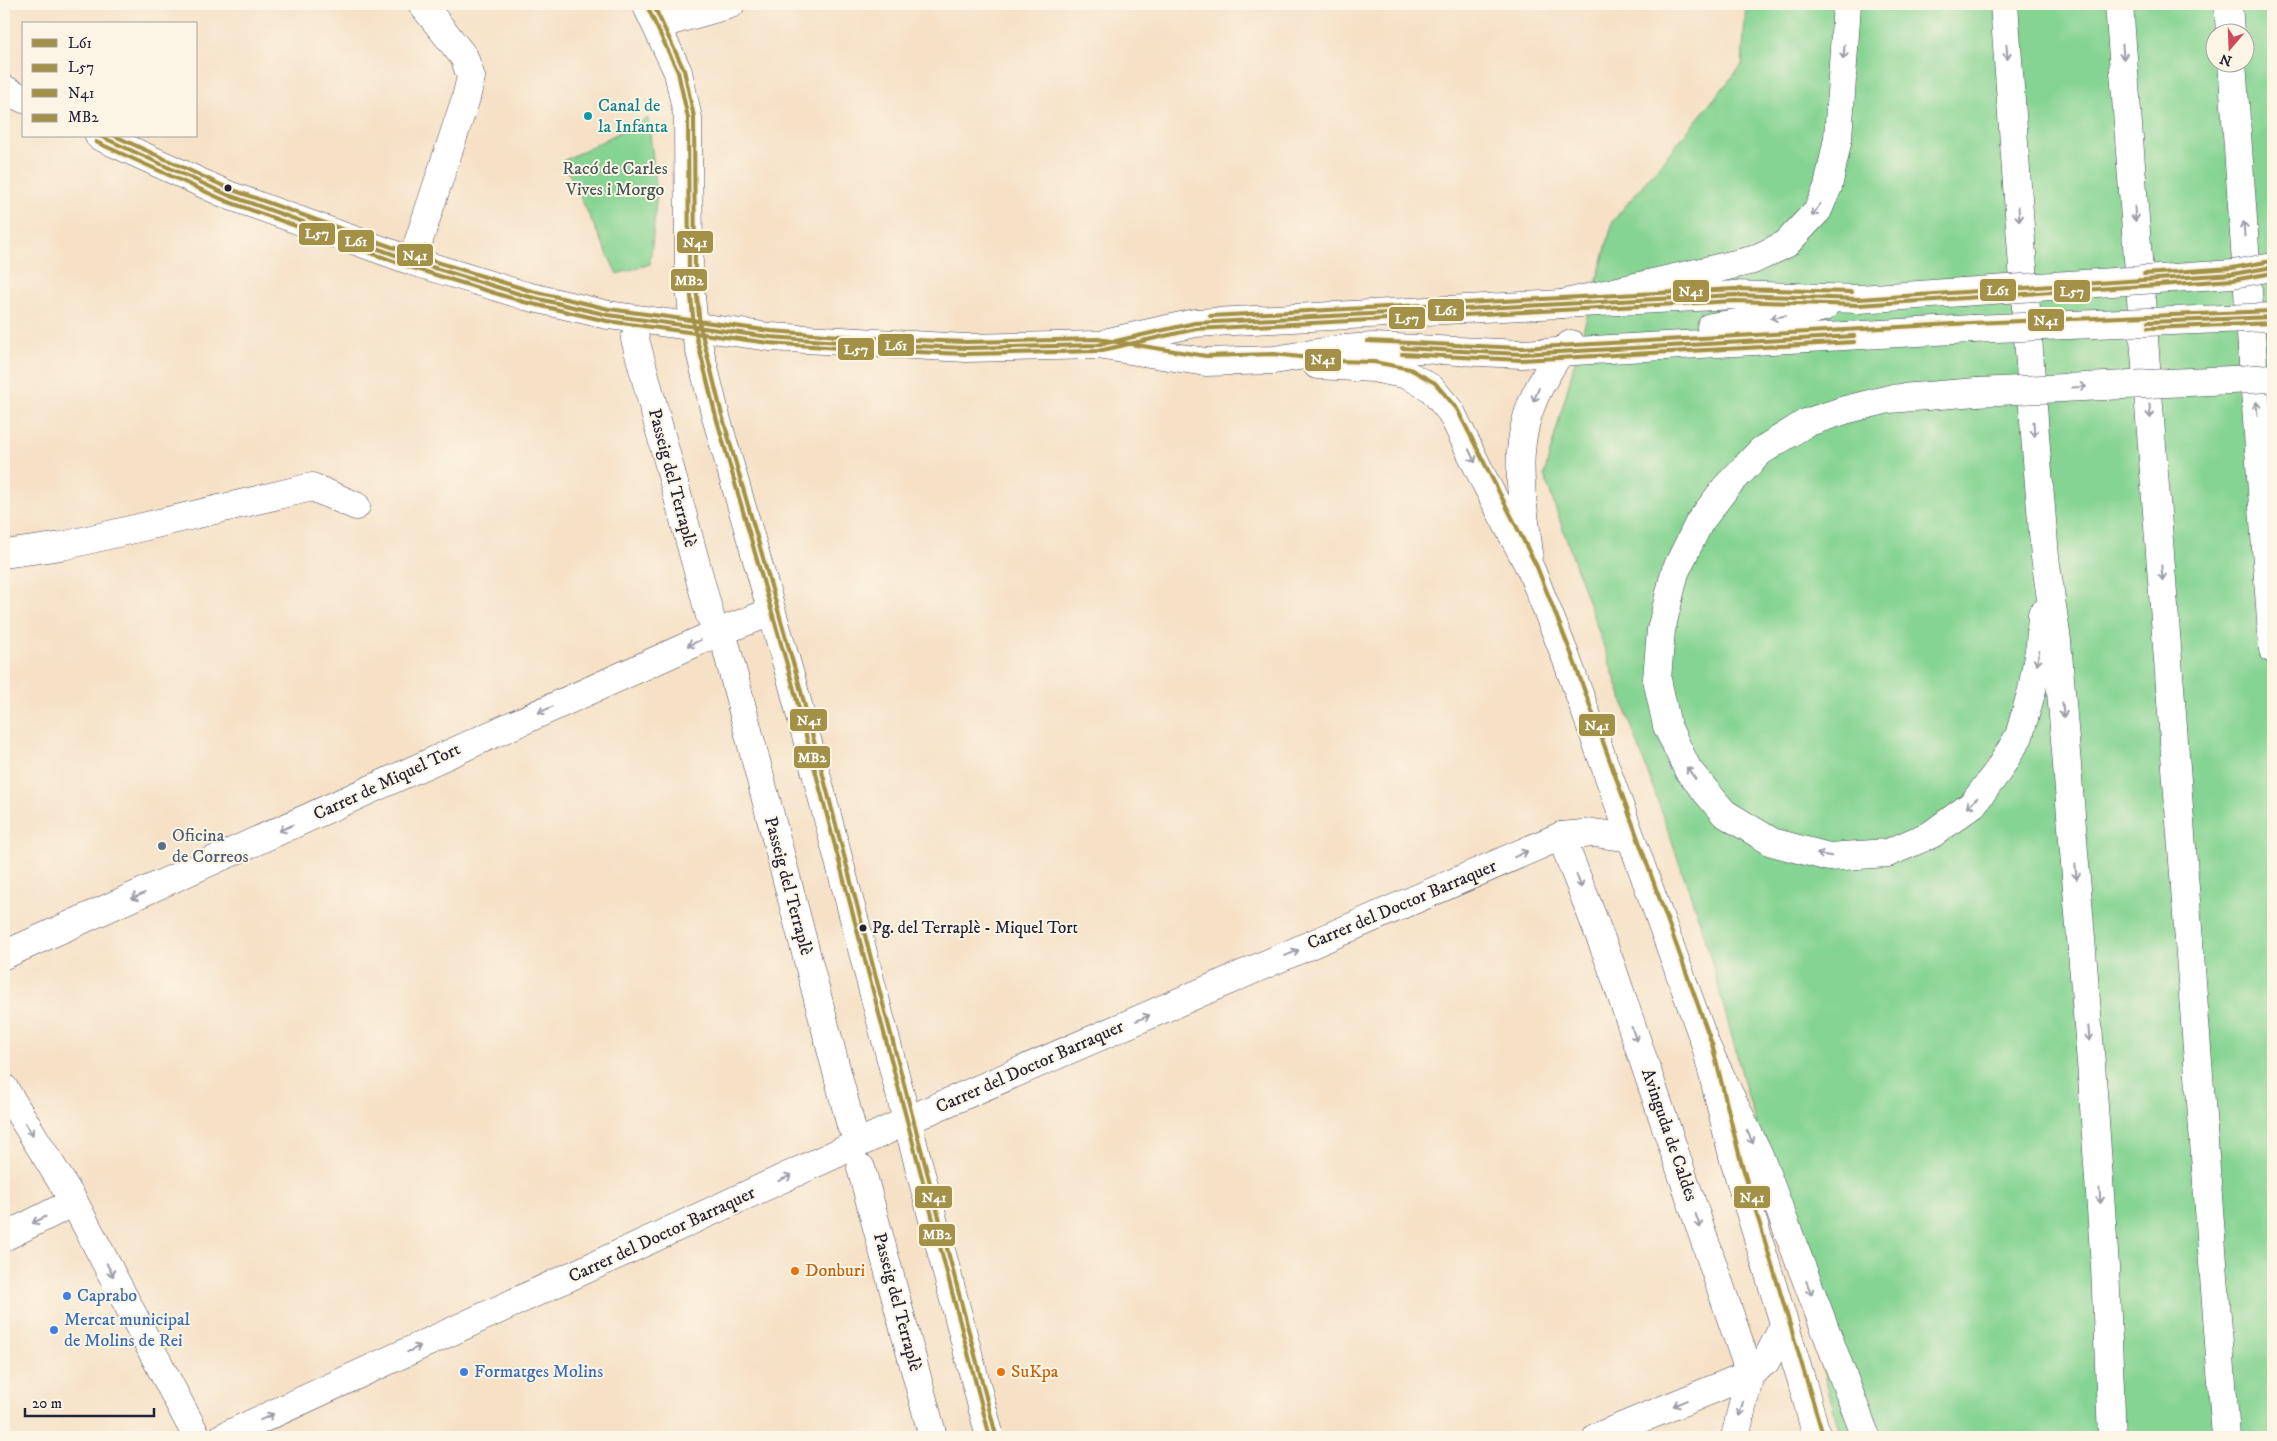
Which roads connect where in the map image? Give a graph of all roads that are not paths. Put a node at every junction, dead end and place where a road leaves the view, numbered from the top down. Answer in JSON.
{"nodes":[{"id":1,"x":422,"y":4,"type":"edge"},
{"id":2,"x":731,"y":4,"type":"edge"},
{"id":3,"x":1847,"y":4,"type":"edge"},
{"id":4,"x":2004,"y":4,"type":"edge"},
{"id":5,"x":2119,"y":4,"type":"edge"},
{"id":6,"x":2228,"y":4,"type":"edge"},
{"id":7,"x":652,"y":14,"type":"edge"},
{"id":8,"x":2229,"y":22,"type":"edge"},
{"id":9,"x":2233,"y":72,"type":"edge"},
{"id":10,"x":4,"y":89,"type":"edge"},
{"id":11,"x":22,"y":99,"type":"edge"},
{"id":12,"x":103,"y":138,"type":"edge"},
{"id":13,"x":412,"y":261,"type":"junction"},
{"id":14,"x":2273,"y":267,"type":"edge"},
{"id":15,"x":1860,"y":299,"type":"junction"},
{"id":16,"x":1562,"y":304,"type":"junction"},
{"id":17,"x":2273,"y":317,"type":"edge"},
{"id":18,"x":694,"y":327,"type":"junction"},
{"id":19,"x":635,"y":339,"type":"dead end"},
{"id":20,"x":1098,"y":345,"type":"junction"},
{"id":21,"x":1560,"y":352,"type":"junction"},
{"id":22,"x":1274,"y":360,"type":"junction"},
{"id":23,"x":2273,"y":378,"type":"edge"},
{"id":24,"x":356,"y":506,"type":"dead end"},
{"id":25,"x":4,"y":554,"type":"edge"},
{"id":26,"x":2045,"y":557,"type":"junction"},
{"id":27,"x":1531,"y":570,"type":"junction"},
{"id":28,"x":771,"y":612,"type":"junction"},
{"id":29,"x":710,"y":616,"type":"dead end"},
{"id":30,"x":726,"y":646,"type":"dead end"},
{"id":31,"x":2273,"y":649,"type":"edge"},
{"id":32,"x":1561,"y":836,"type":"junction"},
{"id":33,"x":1631,"y":838,"type":"junction"},
{"id":34,"x":4,"y":955,"type":"edge"},
{"id":35,"x":1706,"y":1046,"type":"junction"},
{"id":36,"x":4,"y":1088,"type":"edge"},
{"id":37,"x":906,"y":1122,"type":"junction"},
{"id":38,"x":851,"y":1126,"type":"dead end"},
{"id":39,"x":861,"y":1168,"type":"dead end"},
{"id":40,"x":74,"y":1202,"type":"junction"},
{"id":41,"x":4,"y":1237,"type":"edge"},
{"id":42,"x":1784,"y":1326,"type":"junction"},
{"id":43,"x":1750,"y":1374,"type":"junction"},
{"id":44,"x":197,"y":1437,"type":"edge"},
{"id":45,"x":223,"y":1437,"type":"edge"},
{"id":46,"x":933,"y":1437,"type":"edge"},
{"id":47,"x":990,"y":1437,"type":"edge"},
{"id":48,"x":1597,"y":1437,"type":"edge"},
{"id":49,"x":1735,"y":1437,"type":"edge"},
{"id":50,"x":1817,"y":1437,"type":"edge"},
{"id":51,"x":1866,"y":1437,"type":"edge"},
{"id":52,"x":2112,"y":1437,"type":"edge"},
{"id":53,"x":2226,"y":1437,"type":"edge"}],
"edges":[{"from":1,"to":13,"type":"main road"},
{"from":2,"to":7,"type":"main road"},
{"from":3,"to":16,"type":"main road","one_way":true},
{"from":4,"to":26,"type":"main road","one_way":true},
{"from":5,"to":53,"type":"main road","one_way":true},
{"from":6,"to":8,"type":"main road"},
{"from":7,"to":18,"type":"main road"},
{"from":31,"to":9,"type":"main road","one_way":true},
{"from":10,"to":11,"type":"main road"},
{"from":12,"to":13,"type":"main road"},
{"from":13,"to":18,"type":"main road"},
{"from":14,"to":15,"type":"main road","bridge":true},
{"from":15,"to":16,"type":"main road"},
{"from":15,"to":21,"type":"main road","one_way":true},
{"from":16,"to":20,"type":"main road"},
{"from":17,"to":21,"type":"main road","bridge":true},
{"from":18,"to":20,"type":"main road"},
{"from":18,"to":28,"type":"main road"},
{"from":19,"to":29,"type":"main road","name":"Passeig del Terraplè"},
{"from":20,"to":22,"type":"main road"},
{"from":21,"to":22,"type":"main road"},
{"from":21,"to":27,"type":"main road","one_way":true},
{"from":22,"to":27,"type":"main road","one_way":true},
{"from":26,"to":23,"type":"main road","one_way":true,"bridge":true},
{"from":24,"to":25,"type":"main road"},
{"from":26,"to":52,"type":"main road","one_way":true},
{"from":27,"to":33,"type":"main road"},
{"from":28,"to":34,"type":"main road","name":"Carrer de Miquel Tort","one_way":true},
{"from":28,"to":37,"type":"main road"},
{"from":30,"to":38,"type":"main road","name":"Passeig del Terraplè"},
{"from":32,"to":33,"type":"main road","name":"Carrer del Doctor Barraquer"},
{"from":37,"to":32,"type":"main road","name":"Carrer del Doctor Barraquer","one_way":true},
{"from":32,"to":43,"type":"main road","name":"Avinguda de Caldes","one_way":true},
{"from":33,"to":35,"type":"main road"},
{"from":35,"to":42,"type":"main road"},
{"from":35,"to":51,"type":"main road","one_way":true},
{"from":36,"to":40,"type":"main road","one_way":true},
{"from":45,"to":37,"type":"main road","name":"Carrer del Doctor Barraquer","one_way":true},
{"from":37,"to":47,"type":"main road"},
{"from":39,"to":46,"type":"main road","name":"Passeig del Terraplè"},
{"from":40,"to":41,"type":"main road","one_way":true},
{"from":40,"to":44,"type":"main road","one_way":true},
{"from":42,"to":43,"type":"main road"},
{"from":42,"to":50,"type":"main road"},
{"from":43,"to":48,"type":"main road","one_way":true},
{"from":43,"to":49,"type":"main road","one_way":true}]}
